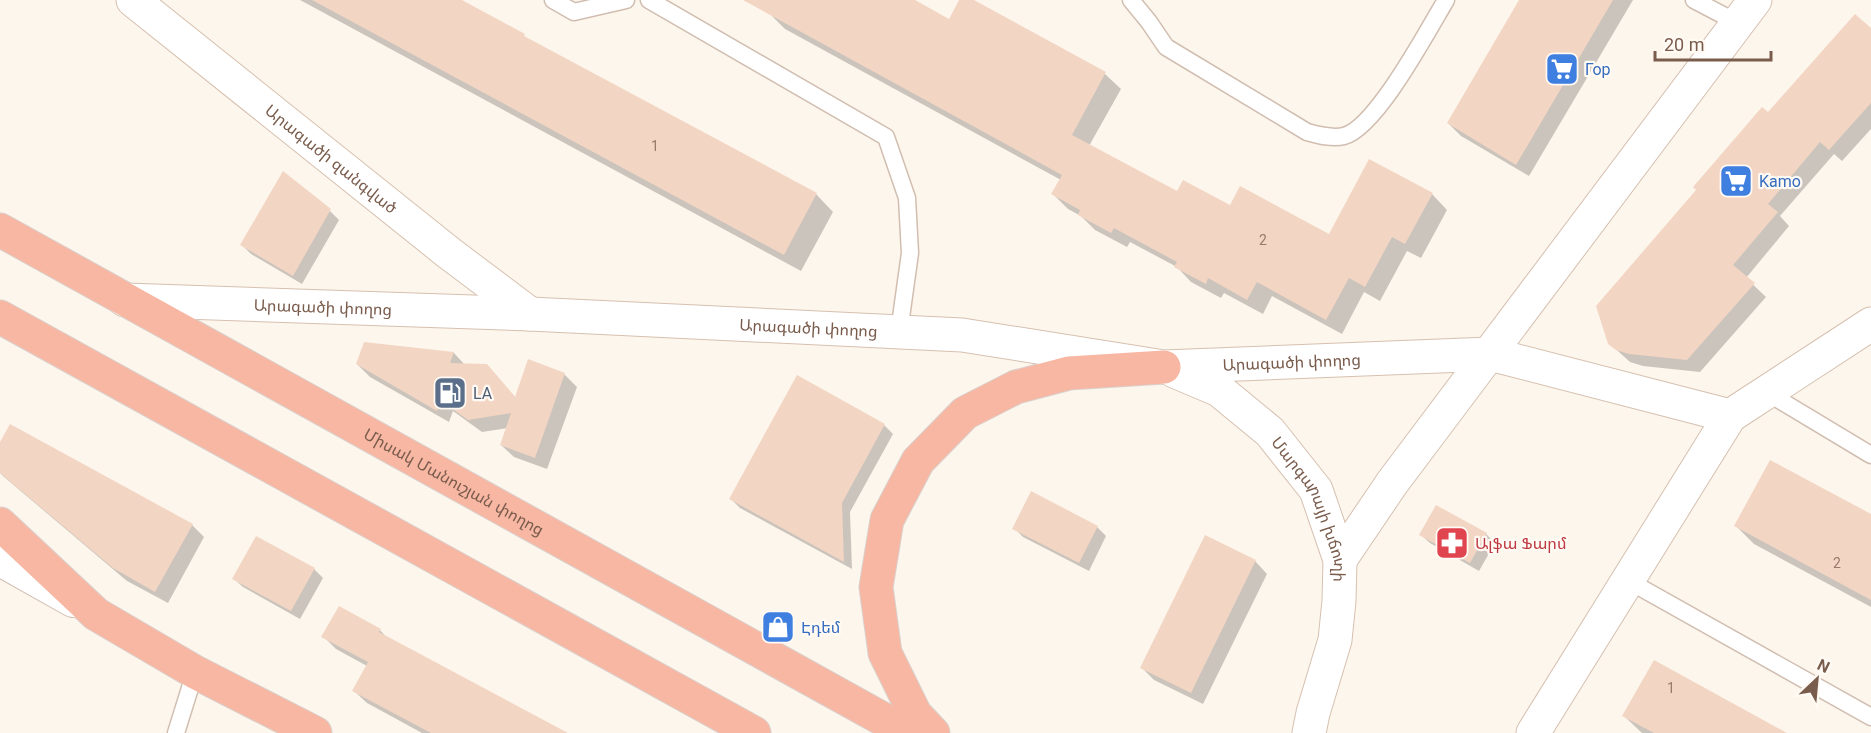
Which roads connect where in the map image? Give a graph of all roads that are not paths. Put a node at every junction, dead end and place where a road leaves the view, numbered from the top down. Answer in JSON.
{"nodes":[{"id":1,"x":133,"y":0,"type":"edge"},
{"id":2,"x":553,"y":0,"type":"edge"},
{"id":3,"x":626,"y":0,"type":"edge"},
{"id":4,"x":649,"y":0,"type":"edge"},
{"id":5,"x":1131,"y":0,"type":"edge"},
{"id":6,"x":1446,"y":0,"type":"edge"},
{"id":7,"x":1694,"y":0,"type":"edge"},
{"id":8,"x":1747,"y":11,"type":"edge"},
{"id":9,"x":0,"y":230,"type":"edge"},
{"id":10,"x":125,"y":300,"type":"junction"},
{"id":11,"x":530,"y":314,"type":"junction"},
{"id":12,"x":0,"y":317,"type":"edge"},
{"id":13,"x":1871,"y":324,"type":"edge"},
{"id":14,"x":899,"y":332,"type":"junction"},
{"id":15,"x":1490,"y":354,"type":"junction"},
{"id":16,"x":1164,"y":367,"type":"junction"},
{"id":17,"x":1766,"y":392,"type":"junction"},
{"id":18,"x":1730,"y":416,"type":"junction"},
{"id":19,"x":1871,"y":455,"type":"edge"},
{"id":20,"x":0,"y":524,"type":"edge"},
{"id":21,"x":0,"y":560,"type":"edge"},
{"id":22,"x":1340,"y":560,"type":"junction"},
{"id":23,"x":1627,"y":580,"type":"junction"},
{"id":24,"x":96,"y":614,"type":"junction"},
{"id":25,"x":195,"y":672,"type":"junction"},
{"id":26,"x":1871,"y":717,"type":"edge"},
{"id":27,"x":1307,"y":726,"type":"edge"},
{"id":28,"x":1541,"y":730,"type":"edge"},
{"id":29,"x":176,"y":733,"type":"edge"},
{"id":30,"x":315,"y":733,"type":"edge"},
{"id":31,"x":754,"y":733,"type":"edge"},
{"id":32,"x":908,"y":733,"type":"edge"},
{"id":33,"x":933,"y":733,"type":"edge"}],
"edges":[{"from":1,"to":11,"type":"street","name":"Արագածի զանգված"},
{"from":2,"to":3,"type":"lane"},
{"from":4,"to":14,"type":"lane"},
{"from":5,"to":6,"type":"lane"},
{"from":7,"to":8,"type":"lane"},
{"from":8,"to":15,"type":"street"},
{"from":9,"to":10,"type":"highway","name":"Միսակ Մանուշյան փողոց"},
{"from":10,"to":11,"type":"street","name":"Արագածի փողոց"},
{"from":10,"to":32,"type":"highway","name":"Միսակ Մանուշյան փողոց"},
{"from":11,"to":14,"type":"street","name":"Արագածի փողոց"},
{"from":12,"to":31,"type":"highway"},
{"from":13,"to":17,"type":"street"},
{"from":14,"to":16,"type":"street","name":"Արագածի փողոց"},
{"from":15,"to":16,"type":"street","name":"Արագածի փողոց"},
{"from":15,"to":18,"type":"street","name":"Արագածի փողոց"},
{"from":15,"to":22,"type":"street"},
{"from":16,"to":22,"type":"street","name":"Մարգարայի խճուղի"},
{"from":16,"to":33,"type":"highway"},
{"from":17,"to":18,"type":"street"},
{"from":17,"to":19,"type":"lane"},
{"from":18,"to":23,"type":"street"},
{"from":20,"to":24,"type":"highway"},
{"from":21,"to":24,"type":"street"},
{"from":22,"to":27,"type":"street","name":"Մարգարայի խճուղի"},
{"from":23,"to":26,"type":"lane"},
{"from":23,"to":28,"type":"street"},
{"from":24,"to":25,"type":"highway"},
{"from":25,"to":29,"type":"lane"},
{"from":25,"to":30,"type":"highway"}]}
